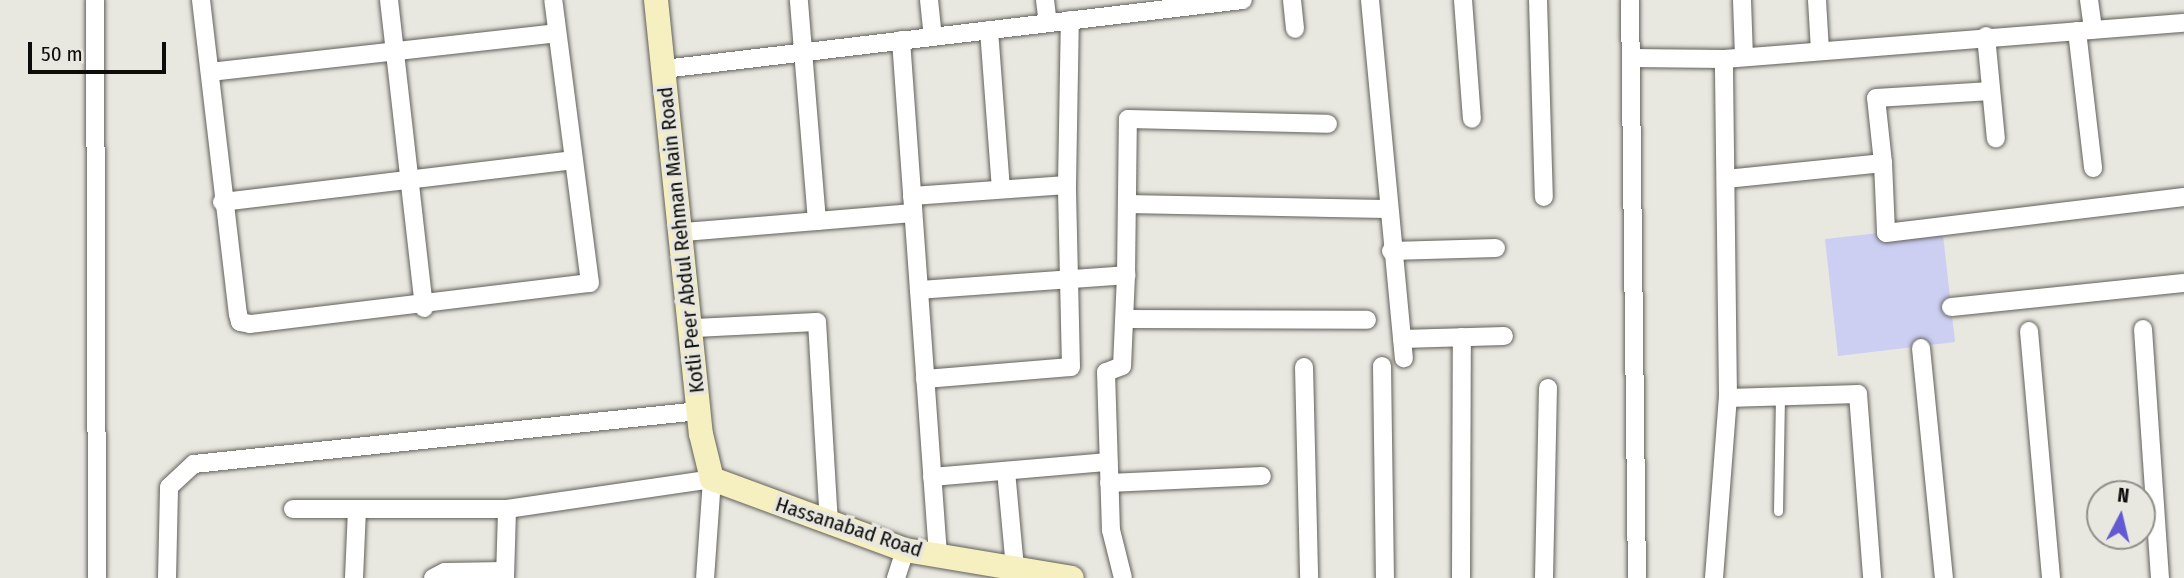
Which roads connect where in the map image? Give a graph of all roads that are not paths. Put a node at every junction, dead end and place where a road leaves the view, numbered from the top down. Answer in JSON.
{"nodes":[{"id":1,"x":95,"y":0,"type":"edge"},
{"id":2,"x":201,"y":0,"type":"edge"},
{"id":3,"x":389,"y":0,"type":"edge"},
{"id":4,"x":553,"y":0,"type":"edge"},
{"id":5,"x":656,"y":0,"type":"edge"},
{"id":6,"x":799,"y":0,"type":"edge"},
{"id":7,"x":929,"y":0,"type":"edge"},
{"id":8,"x":1045,"y":0,"type":"edge"},
{"id":9,"x":1243,"y":0,"type":"edge"},
{"id":10,"x":1292,"y":0,"type":"edge"},
{"id":11,"x":1370,"y":0,"type":"edge"},
{"id":12,"x":1463,"y":0,"type":"edge"},
{"id":13,"x":1538,"y":0,"type":"edge"},
{"id":14,"x":1630,"y":0,"type":"edge"},
{"id":15,"x":1742,"y":0,"type":"edge"},
{"id":16,"x":1818,"y":0,"type":"edge"},
{"id":17,"x":2089,"y":0,"type":"edge"},
{"id":18,"x":1166,"y":4,"type":"edge"},
{"id":19,"x":1070,"y":20,"type":"junction"},
{"id":20,"x":1048,"y":23,"type":"junction"},
{"id":21,"x":2184,"y":23,"type":"edge"},
{"id":22,"x":1295,"y":29,"type":"dead end"},
{"id":23,"x":989,"y":30,"type":"junction"},
{"id":24,"x":2085,"y":30,"type":"junction"},
{"id":25,"x":556,"y":33,"type":"junction"},
{"id":26,"x":1986,"y":36,"type":"junction"},
{"id":27,"x":933,"y":37,"type":"junction"},
{"id":28,"x":901,"y":40,"type":"junction"},
{"id":29,"x":394,"y":50,"type":"junction"},
{"id":30,"x":1820,"y":50,"type":"junction"},
{"id":31,"x":805,"y":52,"type":"junction"},
{"id":32,"x":1744,"y":57,"type":"junction"},
{"id":33,"x":1631,"y":58,"type":"junction"},
{"id":34,"x":1724,"y":59,"type":"junction"},
{"id":35,"x":664,"y":69,"type":"junction"},
{"id":36,"x":211,"y":72,"type":"junction"},
{"id":37,"x":1991,"y":91,"type":"junction"},
{"id":38,"x":1472,"y":119,"type":"dead end"},
{"id":39,"x":1328,"y":124,"type":"dead end"},
{"id":40,"x":1996,"y":139,"type":"dead end"},
{"id":41,"x":573,"y":160,"type":"junction"},
{"id":42,"x":1883,"y":163,"type":"junction"},
{"id":43,"x":2093,"y":168,"type":"dead end"},
{"id":44,"x":1727,"y":179,"type":"junction"},
{"id":45,"x":408,"y":180,"type":"junction"},
{"id":46,"x":1067,"y":185,"type":"junction"},
{"id":47,"x":1001,"y":189,"type":"junction"},
{"id":48,"x":1544,"y":197,"type":"dead end"},
{"id":49,"x":2184,"y":197,"type":"edge"},
{"id":50,"x":222,"y":202,"type":"junction"},
{"id":51,"x":913,"y":204,"type":"junction"},
{"id":52,"x":1127,"y":204,"type":"junction"},
{"id":53,"x":1386,"y":209,"type":"junction"},
{"id":54,"x":817,"y":221,"type":"junction"},
{"id":55,"x":684,"y":232,"type":"junction"},
{"id":56,"x":1496,"y":248,"type":"dead end"},
{"id":57,"x":1391,"y":251,"type":"junction"},
{"id":58,"x":1126,"y":275,"type":"junction"},
{"id":59,"x":1069,"y":279,"type":"junction"},
{"id":60,"x":2184,"y":283,"type":"edge"},
{"id":61,"x":919,"y":290,"type":"junction"},
{"id":62,"x":424,"y":307,"type":"junction"},
{"id":63,"x":1951,"y":307,"type":"dead end"},
{"id":64,"x":1126,"y":319,"type":"junction"},
{"id":65,"x":1367,"y":320,"type":"dead end"},
{"id":66,"x":694,"y":328,"type":"junction"},
{"id":67,"x":2143,"y":329,"type":"dead end"},
{"id":68,"x":2029,"y":331,"type":"dead end"},
{"id":69,"x":1504,"y":336,"type":"dead end"},
{"id":70,"x":1462,"y":337,"type":"junction"},
{"id":71,"x":1402,"y":338,"type":"junction"},
{"id":72,"x":1921,"y":348,"type":"dead end"},
{"id":73,"x":1404,"y":358,"type":"dead end"},
{"id":74,"x":1382,"y":366,"type":"dead end"},
{"id":75,"x":1304,"y":367,"type":"dead end"},
{"id":76,"x":925,"y":379,"type":"junction"},
{"id":77,"x":1548,"y":388,"type":"dead end"},
{"id":78,"x":1780,"y":397,"type":"junction"},
{"id":79,"x":1728,"y":398,"type":"junction"},
{"id":80,"x":699,"y":411,"type":"junction"},
{"id":81,"x":1108,"y":462,"type":"junction"},
{"id":82,"x":1006,"y":471,"type":"junction"},
{"id":83,"x":1262,"y":476,"type":"dead end"},
{"id":84,"x":932,"y":477,"type":"junction"},
{"id":85,"x":712,"y":480,"type":"junction"},
{"id":86,"x":1109,"y":483,"type":"junction"},
{"id":87,"x":293,"y":509,"type":"dead end"},
{"id":88,"x":507,"y":509,"type":"junction"},
{"id":89,"x":358,"y":510,"type":"junction"},
{"id":90,"x":1778,"y":511,"type":"dead end"},
{"id":91,"x":829,"y":523,"type":"junction"},
{"id":92,"x":905,"y":550,"type":"junction"},
{"id":93,"x":938,"y":555,"type":"junction"},
{"id":94,"x":1015,"y":568,"type":"junction"},
{"id":95,"x":505,"y":574,"type":"edge"},
{"id":96,"x":97,"y":578,"type":"edge"},
{"id":97,"x":167,"y":578,"type":"edge"},
{"id":98,"x":354,"y":578,"type":"edge"},
{"id":99,"x":433,"y":578,"type":"edge"},
{"id":100,"x":705,"y":578,"type":"edge"},
{"id":101,"x":896,"y":578,"type":"edge"},
{"id":102,"x":1072,"y":578,"type":"edge"},
{"id":103,"x":1123,"y":578,"type":"edge"},
{"id":104,"x":1309,"y":578,"type":"edge"},
{"id":105,"x":1385,"y":578,"type":"edge"},
{"id":106,"x":1461,"y":578,"type":"edge"},
{"id":107,"x":1544,"y":578,"type":"edge"},
{"id":108,"x":1637,"y":578,"type":"edge"},
{"id":109,"x":1714,"y":578,"type":"edge"},
{"id":110,"x":1872,"y":578,"type":"edge"},
{"id":111,"x":1944,"y":578,"type":"edge"},
{"id":112,"x":2050,"y":578,"type":"edge"},
{"id":113,"x":2160,"y":578,"type":"edge"}],
"edges":[{"from":1,"to":96,"type":"street"},
{"from":2,"to":36,"type":"street"},
{"from":3,"to":29,"type":"street"},
{"from":4,"to":25,"type":"street"},
{"from":5,"to":35,"type":"street","name":"Kotli Peer Abdul Rehman Main Road"},
{"from":6,"to":31,"type":"street"},
{"from":7,"to":27,"type":"street"},
{"from":8,"to":20,"type":"street"},
{"from":9,"to":18,"type":"street"},
{"from":10,"to":22,"type":"street"},
{"from":11,"to":53,"type":"street"},
{"from":12,"to":38,"type":"street"},
{"from":13,"to":48,"type":"street"},
{"from":14,"to":33,"type":"street"},
{"from":15,"to":32,"type":"street"},
{"from":16,"to":30,"type":"street"},
{"from":17,"to":24,"type":"street"},
{"from":18,"to":19,"type":"street"},
{"from":19,"to":20,"type":"street"},
{"from":19,"to":46,"type":"street"},
{"from":20,"to":23,"type":"street"},
{"from":21,"to":24,"type":"street"},
{"from":23,"to":27,"type":"street"},
{"from":23,"to":47,"type":"street"},
{"from":24,"to":26,"type":"street"},
{"from":24,"to":43,"type":"street"},
{"from":25,"to":29,"type":"street"},
{"from":25,"to":41,"type":"street"},
{"from":26,"to":30,"type":"street"},
{"from":26,"to":37,"type":"street"},
{"from":27,"to":28,"type":"street"},
{"from":28,"to":31,"type":"street"},
{"from":28,"to":51,"type":"street"},
{"from":29,"to":36,"type":"street"},
{"from":29,"to":45,"type":"street"},
{"from":30,"to":32,"type":"street"},
{"from":31,"to":35,"type":"street"},
{"from":31,"to":54,"type":"street"},
{"from":32,"to":34,"type":"street"},
{"from":33,"to":34,"type":"street"},
{"from":33,"to":108,"type":"street"},
{"from":34,"to":44,"type":"street"},
{"from":35,"to":55,"type":"street","name":"Kotli Peer Abdul Rehman Main Road"},
{"from":36,"to":50,"type":"street"},
{"from":37,"to":40,"type":"street"},
{"from":37,"to":42,"type":"street"},
{"from":39,"to":52,"type":"street"},
{"from":41,"to":45,"type":"street"},
{"from":41,"to":62,"type":"street"},
{"from":42,"to":44,"type":"street"},
{"from":42,"to":49,"type":"street"},
{"from":44,"to":79,"type":"street"},
{"from":45,"to":50,"type":"street"},
{"from":45,"to":62,"type":"street"},
{"from":46,"to":47,"type":"street"},
{"from":46,"to":59,"type":"street"},
{"from":47,"to":51,"type":"street"},
{"from":50,"to":62,"type":"street"},
{"from":51,"to":54,"type":"street"},
{"from":51,"to":61,"type":"street"},
{"from":52,"to":53,"type":"street"},
{"from":52,"to":58,"type":"street"},
{"from":53,"to":57,"type":"street"},
{"from":54,"to":55,"type":"street"},
{"from":55,"to":66,"type":"street","name":"Kotli Peer Abdul Rehman Main Road"},
{"from":56,"to":57,"type":"street"},
{"from":57,"to":71,"type":"street"},
{"from":58,"to":59,"type":"street"},
{"from":58,"to":64,"type":"street"},
{"from":59,"to":61,"type":"street"},
{"from":59,"to":76,"type":"street"},
{"from":60,"to":63,"type":"street"},
{"from":61,"to":76,"type":"street"},
{"from":64,"to":65,"type":"street"},
{"from":64,"to":81,"type":"street"},
{"from":66,"to":80,"type":"street","name":"Kotli Peer Abdul Rehman Main Road"},
{"from":66,"to":91,"type":"street"},
{"from":67,"to":113,"type":"street"},
{"from":68,"to":112,"type":"street"},
{"from":69,"to":70,"type":"street"},
{"from":70,"to":71,"type":"street"},
{"from":70,"to":106,"type":"street"},
{"from":71,"to":73,"type":"street"},
{"from":72,"to":111,"type":"street"},
{"from":74,"to":105,"type":"street"},
{"from":75,"to":104,"type":"street"},
{"from":76,"to":84,"type":"street"},
{"from":77,"to":107,"type":"street"},
{"from":78,"to":79,"type":"street"},
{"from":78,"to":90,"type":"lane"},
{"from":78,"to":110,"type":"street"},
{"from":79,"to":109,"type":"street"},
{"from":80,"to":85,"type":"street","name":"Kotli Peer Abdul Rehman Main Road"},
{"from":80,"to":97,"type":"street"},
{"from":81,"to":82,"type":"street"},
{"from":81,"to":86,"type":"street"},
{"from":82,"to":84,"type":"street"},
{"from":82,"to":94,"type":"street"},
{"from":83,"to":86,"type":"street"},
{"from":84,"to":93,"type":"street"},
{"from":85,"to":88,"type":"street"},
{"from":85,"to":91,"type":"street","name":"Hassanabad Road"},
{"from":85,"to":100,"type":"street"},
{"from":86,"to":103,"type":"street"},
{"from":87,"to":89,"type":"street"},
{"from":88,"to":89,"type":"street"},
{"from":88,"to":95,"type":"street"},
{"from":89,"to":98,"type":"street"},
{"from":91,"to":92,"type":"street","name":"Hassanabad Road"},
{"from":92,"to":93,"type":"street","name":"Hassanabad Road"},
{"from":92,"to":101,"type":"street"},
{"from":93,"to":94,"type":"street","name":"Hassanabad Road"},
{"from":94,"to":102,"type":"street","name":"Hassanabad Road"},
{"from":95,"to":99,"type":"street"}]}
